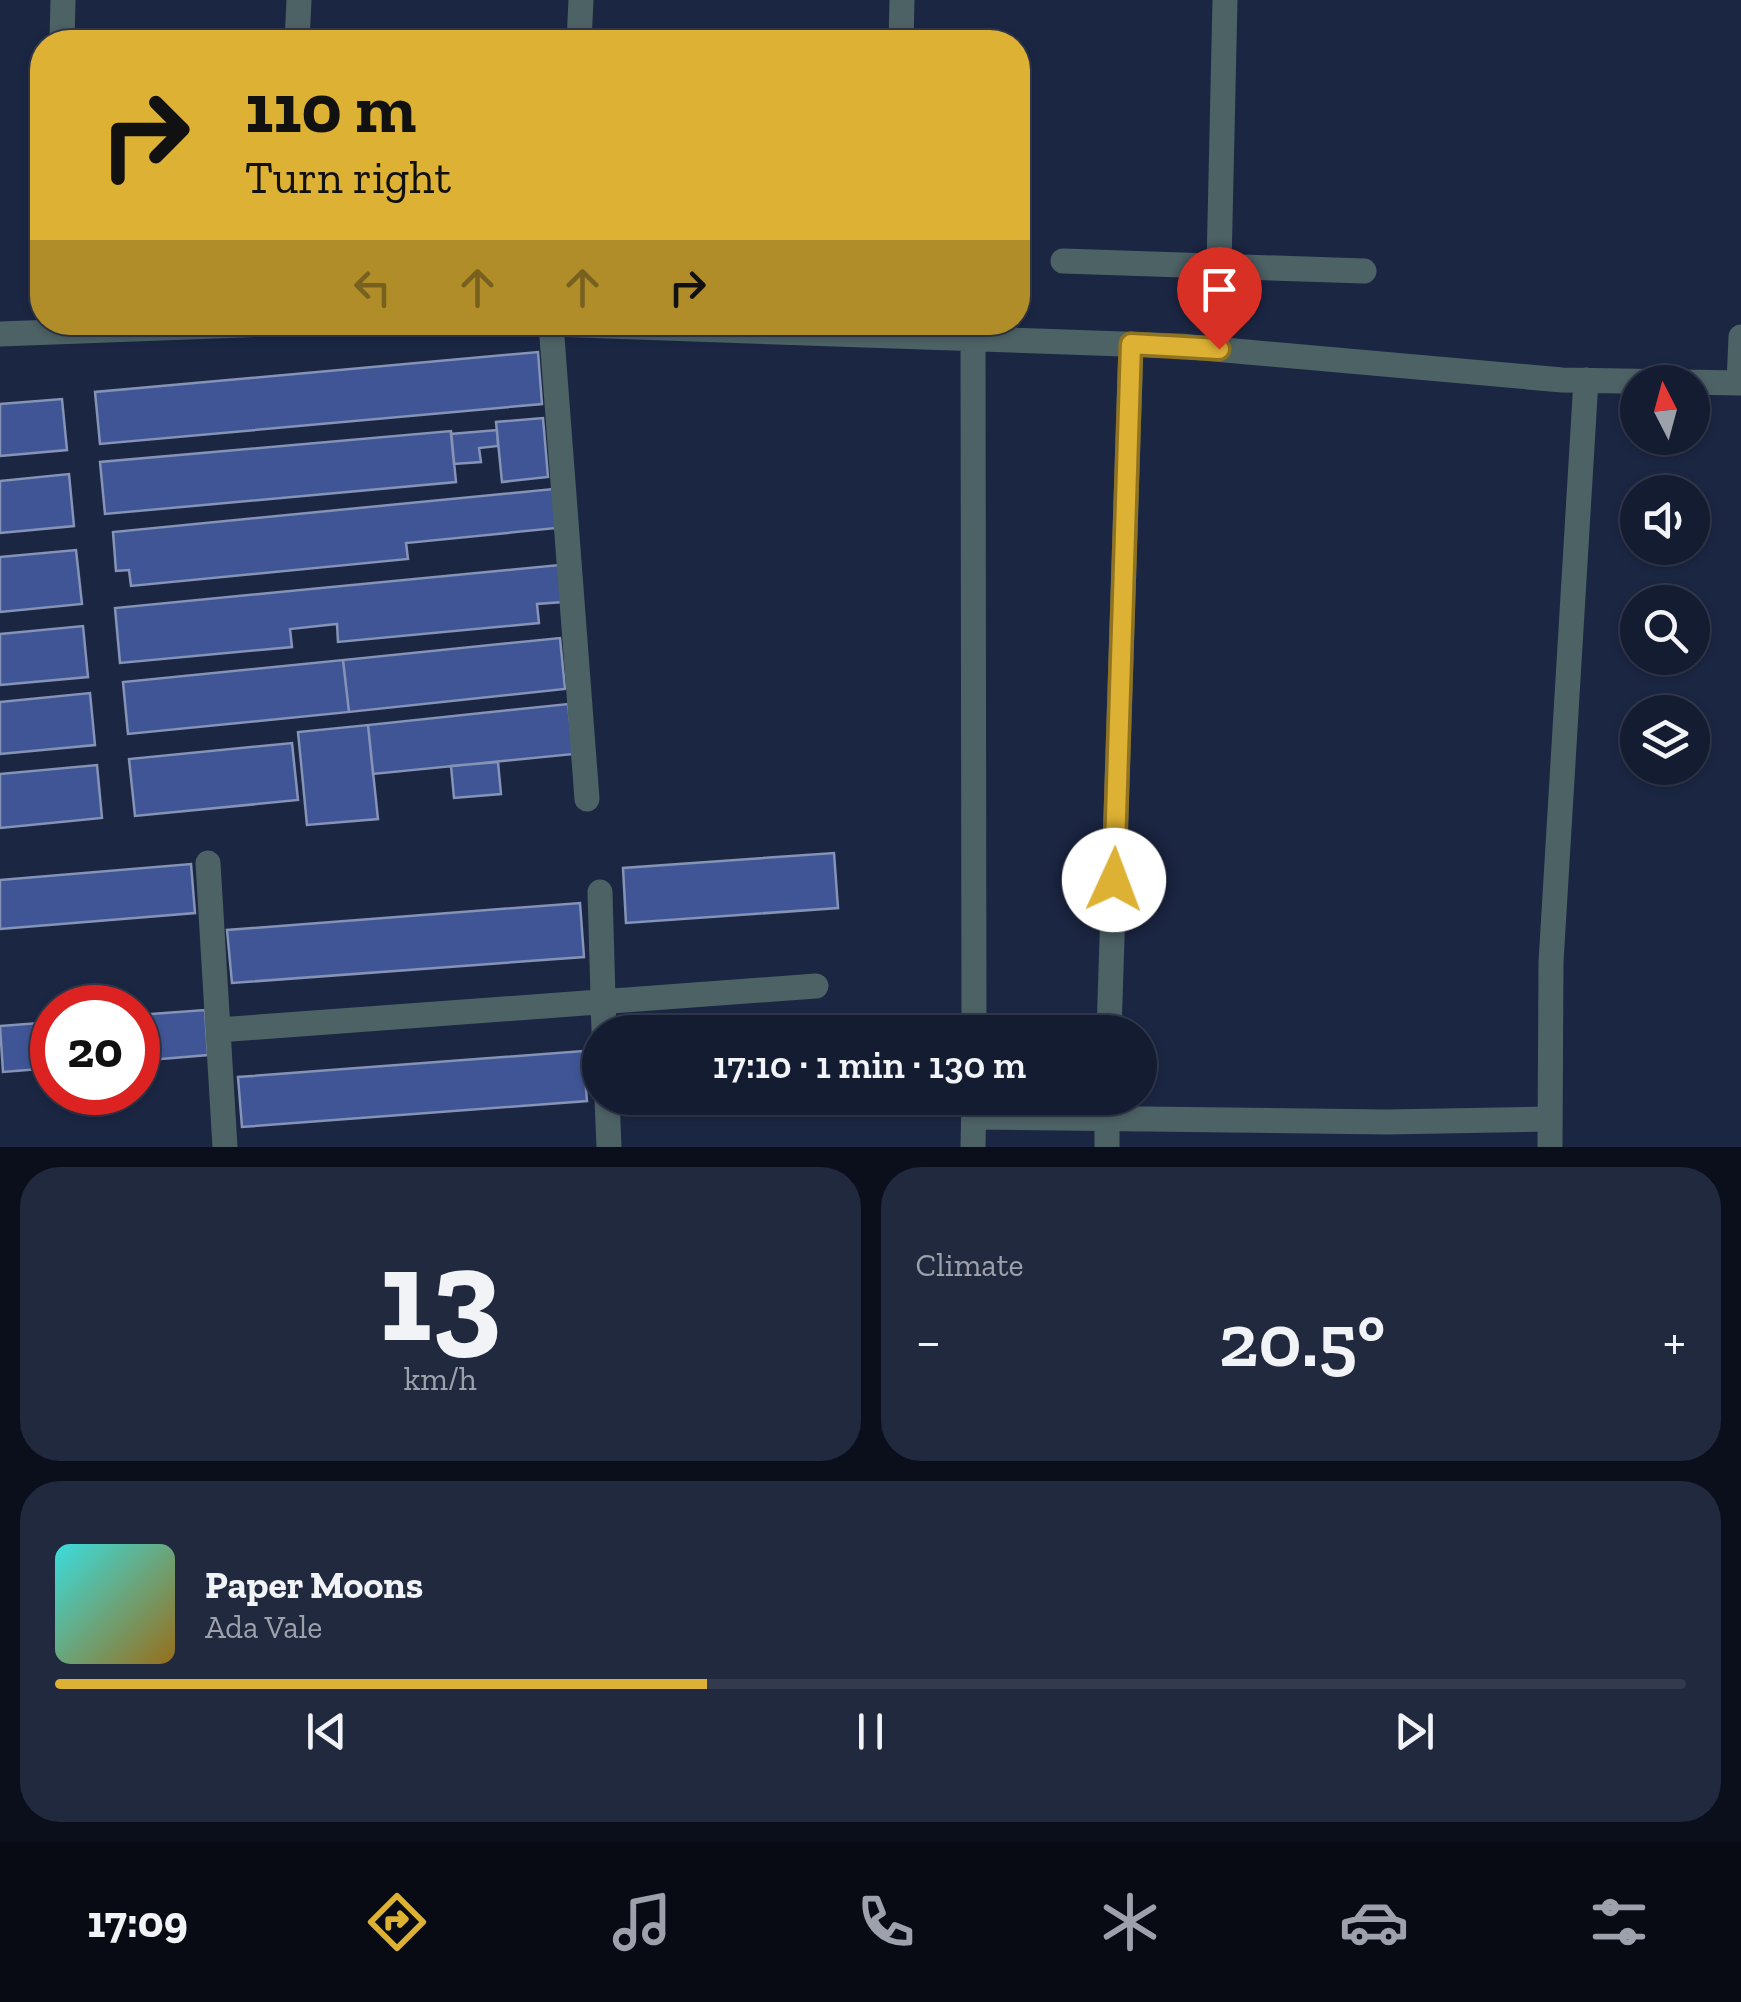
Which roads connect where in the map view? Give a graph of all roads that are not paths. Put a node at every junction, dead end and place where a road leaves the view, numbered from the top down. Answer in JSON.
{"nodes":[{"id":1,"x":63,"y":0,"type":"edge"},
{"id":2,"x":299,"y":0,"type":"edge"},
{"id":3,"x":581,"y":0,"type":"edge"},
{"id":4,"x":902,"y":0,"type":"edge"},
{"id":5,"x":1225,"y":0,"type":"edge"},
{"id":6,"x":62,"y":30,"type":"edge"},
{"id":7,"x":298,"y":30,"type":"edge"},
{"id":8,"x":580,"y":30,"type":"edge"},
{"id":9,"x":901,"y":30,"type":"edge"},
{"id":10,"x":1063,"y":261,"type":"dead end"},
{"id":11,"x":1219,"y":266,"type":"junction"},
{"id":12,"x":1364,"y":271,"type":"dead end"},
{"id":13,"x":30,"y":330,"type":"edge"},
{"id":14,"x":0,"y":334,"type":"edge"},
{"id":15,"x":563,"y":335,"type":"edge"},
{"id":16,"x":941,"y":335,"type":"edge"},
{"id":17,"x":1741,"y":338,"type":"edge"},
{"id":18,"x":973,"y":339,"type":"junction"},
{"id":19,"x":1131,"y":344,"type":"junction"},
{"id":20,"x":1586,"y":380,"type":"junction"},
{"id":21,"x":1740,"y":383,"type":"edge"},
{"id":22,"x":587,"y":799,"type":"dead end"},
{"id":23,"x":208,"y":863,"type":"dead end"},
{"id":24,"x":600,"y":892,"type":"dead end"},
{"id":25,"x":816,"y":986,"type":"dead end"},
{"id":26,"x":603,"y":1002,"type":"junction"},
{"id":27,"x":603,"y":1015,"type":"edge"},
{"id":28,"x":974,"y":1015,"type":"edge"},
{"id":29,"x":1111,"y":1015,"type":"edge"},
{"id":30,"x":218,"y":1030,"type":"junction"},
{"id":31,"x":1157,"y":1110,"type":"edge"},
{"id":32,"x":607,"y":1115,"type":"edge"},
{"id":33,"x":974,"y":1115,"type":"edge"},
{"id":34,"x":1107,"y":1115,"type":"edge"},
{"id":35,"x":1550,"y":1120,"type":"junction"},
{"id":36,"x":225,"y":1147,"type":"edge"},
{"id":37,"x":608,"y":1147,"type":"edge"},
{"id":38,"x":973,"y":1147,"type":"edge"},
{"id":39,"x":1107,"y":1147,"type":"edge"},
{"id":40,"x":1550,"y":1147,"type":"edge"}],
"edges":[{"from":1,"to":6,"type":"street"},
{"from":2,"to":7,"type":"street"},
{"from":3,"to":8,"type":"street"},
{"from":4,"to":9,"type":"street"},
{"from":5,"to":11,"type":"street"},
{"from":10,"to":11,"type":"street"},
{"from":11,"to":12,"type":"street"},
{"from":13,"to":14,"type":"street"},
{"from":15,"to":22,"type":"street"},
{"from":16,"to":18,"type":"street"},
{"from":17,"to":21,"type":"street"},
{"from":18,"to":19,"type":"street"},
{"from":18,"to":28,"type":"street"},
{"from":19,"to":20,"type":"street"},
{"from":19,"to":29,"type":"street"},
{"from":20,"to":21,"type":"street"},
{"from":20,"to":35,"type":"street"},
{"from":23,"to":30,"type":"street"},
{"from":24,"to":26,"type":"street"},
{"from":25,"to":26,"type":"street"},
{"from":26,"to":27,"type":"street"},
{"from":26,"to":30,"type":"street"},
{"from":30,"to":36,"type":"street"},
{"from":31,"to":35,"type":"street"},
{"from":32,"to":37,"type":"street"},
{"from":33,"to":38,"type":"street"},
{"from":34,"to":39,"type":"street"},
{"from":35,"to":40,"type":"street"}]}
